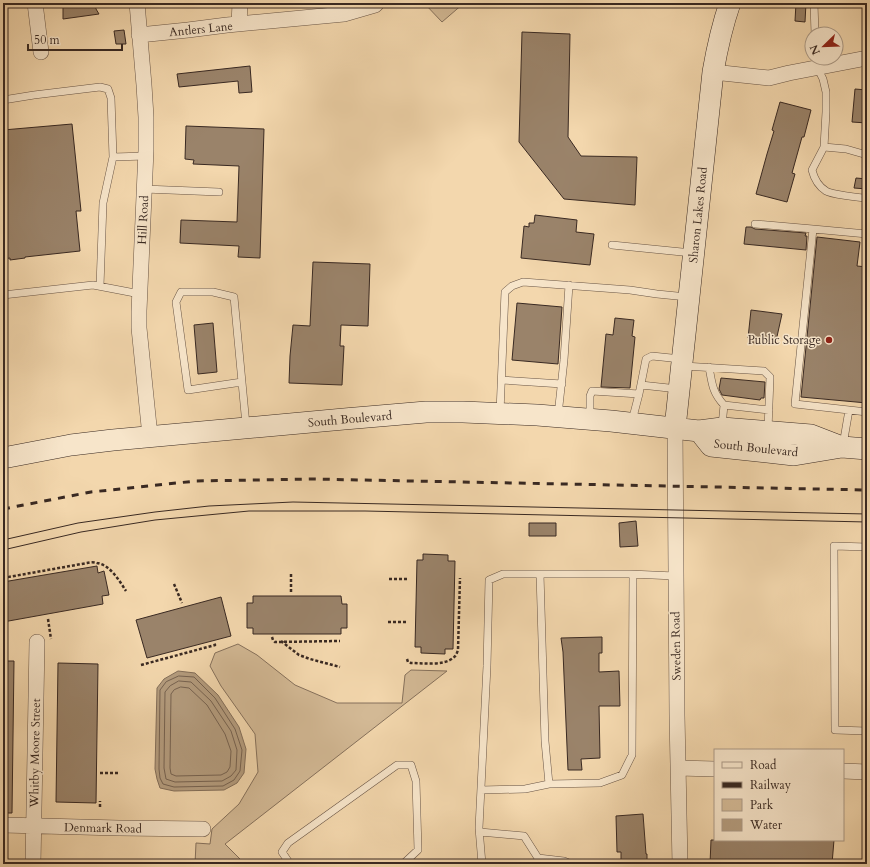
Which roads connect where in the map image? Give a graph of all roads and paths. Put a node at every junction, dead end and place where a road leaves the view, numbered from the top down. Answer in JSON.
{"nodes":[{"id":1,"x":35,"y":3,"type":"edge"},
{"id":2,"x":137,"y":3,"type":"edge"},
{"id":3,"x":240,"y":3,"type":"edge"},
{"id":4,"x":377,"y":3,"type":"edge"},
{"id":5,"x":730,"y":3,"type":"edge"},
{"id":6,"x":814,"y":3,"type":"edge"},
{"id":7,"x":239,"y":24,"type":"junction"},
{"id":8,"x":815,"y":26,"type":"edge"},
{"id":9,"x":139,"y":35,"type":"junction"},
{"id":10,"x":42,"y":52,"type":"dead end"},
{"id":11,"x":867,"y":58,"type":"edge"},
{"id":12,"x":844,"y":60,"type":"edge"},
{"id":13,"x":807,"y":66,"type":"edge"},
{"id":14,"x":818,"y":66,"type":"edge"},
{"id":15,"x":713,"y":72,"type":"junction"},
{"id":16,"x":3,"y":100,"type":"edge"},
{"id":17,"x":824,"y":147,"type":"junction"},
{"id":18,"x":867,"y":155,"type":"edge"},
{"id":19,"x":146,"y":156,"type":"junction"},
{"id":20,"x":114,"y":157,"type":"junction"},
{"id":21,"x":144,"y":189,"type":"junction"},
{"id":22,"x":219,"y":192,"type":"dead end"},
{"id":23,"x":867,"y":198,"type":"edge"},
{"id":24,"x":755,"y":224,"type":"dead end"},
{"id":25,"x":813,"y":229,"type":"junction"},
{"id":26,"x":867,"y":234,"type":"edge"},
{"id":27,"x":612,"y":246,"type":"dead end"},
{"id":28,"x":694,"y":253,"type":"junction"},
{"id":29,"x":100,"y":286,"type":"junction"},
{"id":30,"x":569,"y":286,"type":"junction"},
{"id":31,"x":140,"y":294,"type":"junction"},
{"id":32,"x":3,"y":295,"type":"edge"},
{"id":33,"x":689,"y":298,"type":"junction"},
{"id":34,"x":682,"y":363,"type":"junction"},
{"id":35,"x":709,"y":368,"type":"junction"},
{"id":36,"x":502,"y":380,"type":"junction"},
{"id":37,"x":242,"y":382,"type":"junction"},
{"id":38,"x":562,"y":384,"type":"junction"},
{"id":39,"x":641,"y":385,"type":"junction"},
{"id":40,"x":679,"y":389,"type":"junction"},
{"id":41,"x":638,"y":394,"type":"junction"},
{"id":42,"x":724,"y":405,"type":"junction"},
{"id":43,"x":769,"y":410,"type":"junction"},
{"id":44,"x":849,"y":410,"type":"junction"},
{"id":45,"x":867,"y":412,"type":"edge"},
{"id":46,"x":500,"y":414,"type":"junction"},
{"id":47,"x":558,"y":416,"type":"junction"},
{"id":48,"x":590,"y":419,"type":"junction"},
{"id":49,"x":632,"y":423,"type":"junction"},
{"id":50,"x":246,"y":428,"type":"junction"},
{"id":51,"x":675,"y":428,"type":"junction"},
{"id":52,"x":722,"y":428,"type":"junction"},
{"id":53,"x":699,"y":431,"type":"junction"},
{"id":54,"x":768,"y":431,"type":"junction"},
{"id":55,"x":150,"y":436,"type":"junction"},
{"id":56,"x":842,"y":447,"type":"junction"},
{"id":57,"x":867,"y":449,"type":"edge"},
{"id":58,"x":3,"y":458,"type":"edge"},
{"id":59,"x":867,"y":547,"type":"edge"},
{"id":60,"x":291,"y":572,"type":"dead end"},
{"id":61,"x":540,"y":574,"type":"junction"},
{"id":62,"x":633,"y":574,"type":"junction"},
{"id":63,"x":676,"y":576,"type":"junction"},
{"id":64,"x":3,"y":578,"type":"edge"},
{"id":65,"x":460,"y":578,"type":"dead end"},
{"id":66,"x":389,"y":579,"type":"dead end"},
{"id":67,"x":409,"y":579,"type":"dead end"},
{"id":68,"x":174,"y":584,"type":"dead end"},
{"id":69,"x":126,"y":591,"type":"dead end"},
{"id":70,"x":291,"y":592,"type":"dead end"},
{"id":71,"x":182,"y":603,"type":"dead end"},
{"id":72,"x":48,"y":619,"type":"dead end"},
{"id":73,"x":388,"y":622,"type":"dead end"},
{"id":74,"x":408,"y":622,"type":"dead end"},
{"id":75,"x":272,"y":637,"type":"dead end"},
{"id":76,"x":44,"y":641,"type":"joint"},
{"id":77,"x":281,"y":641,"type":"junction"},
{"id":78,"x":340,"y":641,"type":"dead end"},
{"id":79,"x":214,"y":642,"type":"dead end"},
{"id":80,"x":407,"y":659,"type":"dead end"},
{"id":81,"x":141,"y":665,"type":"dead end"},
{"id":82,"x":340,"y":667,"type":"dead end"},
{"id":83,"x":867,"y":732,"type":"edge"},
{"id":84,"x":678,"y":768,"type":"junction"},
{"id":85,"x":714,"y":769,"type":"edge"},
{"id":86,"x":844,"y":771,"type":"edge"},
{"id":87,"x":867,"y":772,"type":"edge"},
{"id":88,"x":100,"y":773,"type":"dead end"},
{"id":89,"x":120,"y":773,"type":"dead end"},
{"id":90,"x":549,"y":784,"type":"junction"},
{"id":91,"x":481,"y":790,"type":"junction"},
{"id":92,"x":100,"y":801,"type":"dead end"},
{"id":93,"x":100,"y":807,"type":"dead end"},
{"id":94,"x":3,"y":826,"type":"edge"},
{"id":95,"x":34,"y":826,"type":"junction"},
{"id":96,"x":203,"y":829,"type":"dead end"},
{"id":97,"x":480,"y":832,"type":"junction"},
{"id":98,"x":33,"y":864,"type":"edge"},
{"id":99,"x":290,"y":864,"type":"edge"},
{"id":100,"x":403,"y":864,"type":"edge"},
{"id":101,"x":482,"y":864,"type":"edge"},
{"id":102,"x":571,"y":864,"type":"edge"},
{"id":103,"x":680,"y":864,"type":"edge"}],
"edges":[{"from":1,"to":10,"type":"street"},
{"from":2,"to":9,"type":"street","name":"Hill Road"},
{"from":3,"to":7,"type":"street","name":"Antlers Lane"},
{"from":4,"to":7,"type":"street","name":"Antlers Lane"},
{"from":5,"to":15,"type":"main road","name":"Sharon Lakes Road"},
{"from":6,"to":8,"type":"lane"},
{"from":7,"to":9,"type":"street","name":"Antlers Lane"},
{"from":9,"to":19,"type":"street","name":"Hill Road"},
{"from":11,"to":12,"type":"street"},
{"from":13,"to":15,"type":"street"},
{"from":14,"to":17,"type":"lane"},
{"from":15,"to":28,"type":"main road","name":"Sharon Lakes Road"},
{"from":16,"to":20,"type":"lane"},
{"from":17,"to":18,"type":"lane"},
{"from":17,"to":23,"type":"lane"},
{"from":19,"to":20,"type":"lane"},
{"from":19,"to":21,"type":"street","name":"Hill Road"},
{"from":20,"to":29,"type":"lane"},
{"from":21,"to":22,"type":"lane"},
{"from":21,"to":31,"type":"street","name":"Hill Road"},
{"from":24,"to":25,"type":"lane"},
{"from":25,"to":26,"type":"lane"},
{"from":25,"to":44,"type":"lane"},
{"from":27,"to":28,"type":"lane"},
{"from":28,"to":33,"type":"main road","name":"Sharon Lakes Road"},
{"from":29,"to":31,"type":"lane"},
{"from":29,"to":32,"type":"lane"},
{"from":30,"to":33,"type":"lane"},
{"from":30,"to":36,"type":"lane"},
{"from":30,"to":38,"type":"lane"},
{"from":31,"to":55,"type":"street","name":"Hill Road"},
{"from":33,"to":34,"type":"main road","name":"Sharon Lakes Road"},
{"from":34,"to":35,"type":"lane"},
{"from":34,"to":39,"type":"lane"},
{"from":34,"to":40,"type":"main road","name":"Sharon Lakes Road"},
{"from":35,"to":42,"type":"lane"},
{"from":35,"to":43,"type":"lane"},
{"from":36,"to":38,"type":"lane"},
{"from":36,"to":46,"type":"lane"},
{"from":37,"to":37,"type":"lane"},
{"from":37,"to":50,"type":"lane"},
{"from":38,"to":47,"type":"lane"},
{"from":39,"to":40,"type":"lane"},
{"from":39,"to":41,"type":"lane"},
{"from":40,"to":51,"type":"main road","name":"Sharon Lakes Road"},
{"from":41,"to":48,"type":"lane"},
{"from":41,"to":49,"type":"lane"},
{"from":42,"to":43,"type":"lane"},
{"from":42,"to":52,"type":"lane"},
{"from":43,"to":54,"type":"lane"},
{"from":44,"to":45,"type":"lane"},
{"from":44,"to":56,"type":"lane"},
{"from":46,"to":47,"type":"main road","name":"South Boulevard"},
{"from":46,"to":50,"type":"main road","name":"South Boulevard"},
{"from":47,"to":48,"type":"main road","name":"South Boulevard"},
{"from":48,"to":49,"type":"main road","name":"South Boulevard"},
{"from":49,"to":51,"type":"main road","name":"South Boulevard"},
{"from":50,"to":55,"type":"main road","name":"South Boulevard"},
{"from":51,"to":53,"type":"main road","name":"South Boulevard"},
{"from":51,"to":63,"type":"street","name":"Sweden Road"},
{"from":52,"to":53,"type":"main road","name":"South Boulevard"},
{"from":52,"to":54,"type":"main road","name":"South Boulevard"},
{"from":53,"to":56,"type":"main road","name":"South Boulevard"},
{"from":54,"to":56,"type":"main road","name":"South Boulevard"},
{"from":55,"to":58,"type":"main road","name":"South Boulevard"},
{"from":56,"to":57,"type":"main road","name":"South Boulevard"},
{"from":59,"to":83,"type":"lane"},
{"from":60,"to":70,"type":"path"},
{"from":61,"to":62,"type":"lane"},
{"from":61,"to":90,"type":"lane"},
{"from":61,"to":91,"type":"lane"},
{"from":62,"to":63,"type":"lane"},
{"from":62,"to":90,"type":"lane"},
{"from":63,"to":84,"type":"street","name":"Sweden Road"},
{"from":64,"to":69,"type":"path"},
{"from":65,"to":80,"type":"path"},
{"from":66,"to":67,"type":"path"},
{"from":68,"to":71,"type":"path"},
{"from":72,"to":76,"type":"path"},
{"from":73,"to":74,"type":"path"},
{"from":75,"to":77,"type":"path"},
{"from":76,"to":95,"type":"street","name":"Whitby Moore Street"},
{"from":77,"to":78,"type":"path"},
{"from":77,"to":82,"type":"path"},
{"from":79,"to":81,"type":"path"},
{"from":84,"to":85,"type":"street"},
{"from":84,"to":103,"type":"street","name":"Sweden Road"},
{"from":86,"to":87,"type":"street"},
{"from":88,"to":89,"type":"path"},
{"from":90,"to":91,"type":"lane"},
{"from":91,"to":97,"type":"lane"},
{"from":92,"to":93,"type":"path"},
{"from":94,"to":95,"type":"street","name":"Denmark Road"},
{"from":95,"to":96,"type":"street","name":"Denmark Road"},
{"from":95,"to":98,"type":"street","name":"Whitby Moore Street"},
{"from":97,"to":101,"type":"lane"},
{"from":97,"to":102,"type":"lane"},
{"from":99,"to":100,"type":"lane"}]}
